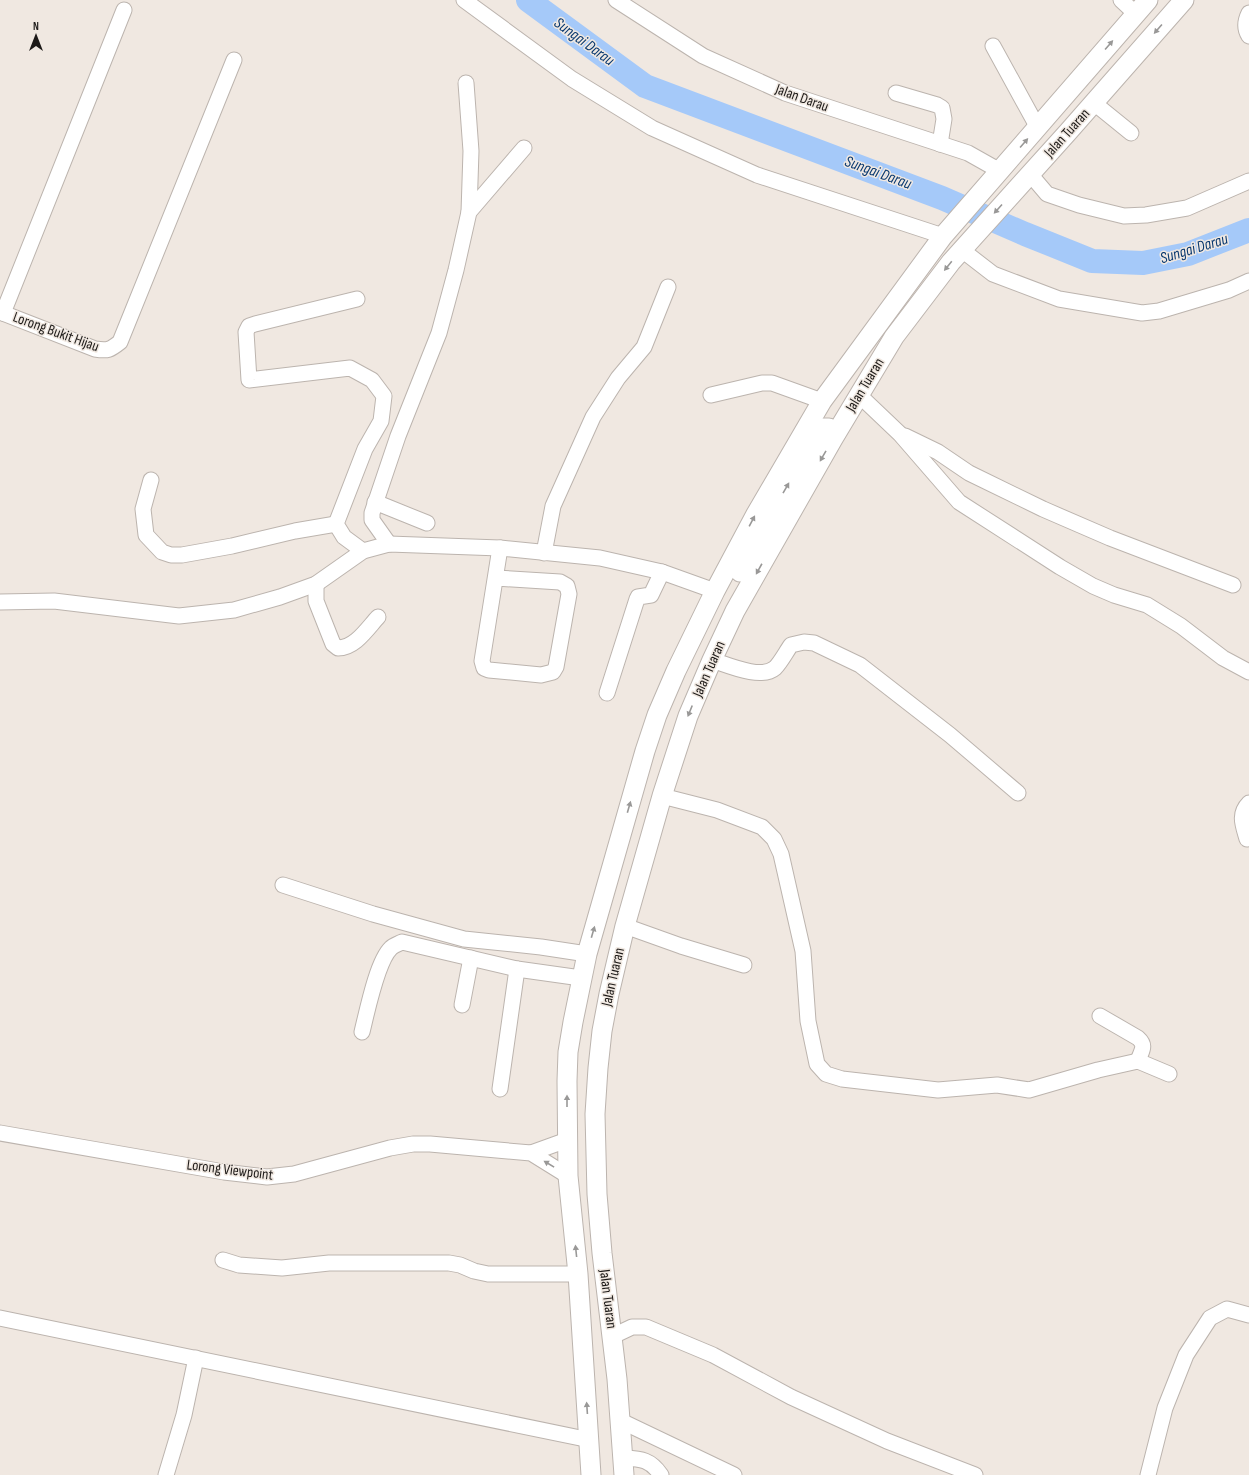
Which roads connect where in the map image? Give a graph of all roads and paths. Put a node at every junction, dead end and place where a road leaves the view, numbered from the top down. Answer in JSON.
{"nodes":[{"id":1,"x":464,"y":0,"type":"edge"},
{"id":2,"x":616,"y":0,"type":"edge"},
{"id":3,"x":1121,"y":0,"type":"edge"},
{"id":4,"x":1184,"y":0,"type":"edge"},
{"id":5,"x":1142,"y":7,"type":"edge"},
{"id":6,"x":124,"y":10,"type":"dead end"},
{"id":7,"x":1249,"y":13,"type":"edge"},
{"id":8,"x":1249,"y":36,"type":"edge"},
{"id":9,"x":993,"y":46,"type":"dead end"},
{"id":10,"x":234,"y":60,"type":"dead end"},
{"id":11,"x":466,"y":83,"type":"dead end"},
{"id":12,"x":896,"y":93,"type":"dead end"},
{"id":13,"x":1094,"y":103,"type":"junction"},
{"id":14,"x":1038,"y":128,"type":"junction"},
{"id":15,"x":1131,"y":133,"type":"dead end"},
{"id":16,"x":940,"y":144,"type":"junction"},
{"id":17,"x":524,"y":148,"type":"dead end"},
{"id":18,"x":999,"y":172,"type":"junction"},
{"id":19,"x":1026,"y":178,"type":"junction"},
{"id":20,"x":1249,"y":181,"type":"edge"},
{"id":21,"x":468,"y":212,"type":"junction"},
{"id":22,"x":943,"y":236,"type":"junction"},
{"id":23,"x":968,"y":243,"type":"junction"},
{"id":24,"x":1249,"y":281,"type":"edge"},
{"id":25,"x":668,"y":286,"type":"dead end"},
{"id":26,"x":357,"y":299,"type":"dead end"},
{"id":27,"x":1,"y":312,"type":"edge"},
{"id":28,"x":711,"y":395,"type":"dead end"},
{"id":29,"x":859,"y":395,"type":"junction"},
{"id":30,"x":822,"y":401,"type":"junction"},
{"id":31,"x":836,"y":433,"type":"junction"},
{"id":32,"x":900,"y":434,"type":"junction"},
{"id":33,"x":151,"y":480,"type":"dead end"},
{"id":34,"x":375,"y":502,"type":"junction"},
{"id":35,"x":427,"y":523,"type":"dead end"},
{"id":36,"x":336,"y":524,"type":"junction"},
{"id":37,"x":389,"y":544,"type":"junction"},
{"id":38,"x":500,"y":548,"type":"junction"},
{"id":39,"x":363,"y":551,"type":"junction"},
{"id":40,"x":544,"y":553,"type":"junction"},
{"id":41,"x":662,"y":572,"type":"junction"},
{"id":42,"x":496,"y":578,"type":"junction"},
{"id":43,"x":316,"y":584,"type":"junction"},
{"id":44,"x":1233,"y":585,"type":"dead end"},
{"id":45,"x":715,"y":591,"type":"junction"},
{"id":46,"x":0,"y":602,"type":"edge"},
{"id":47,"x":378,"y":616,"type":"dead end"},
{"id":48,"x":686,"y":651,"type":"junction"},
{"id":49,"x":712,"y":660,"type":"junction"},
{"id":50,"x":1249,"y":672,"type":"edge"},
{"id":51,"x":607,"y":693,"type":"dead end"},
{"id":52,"x":1018,"y":793,"type":"dead end"},
{"id":53,"x":662,"y":796,"type":"junction"},
{"id":54,"x":1249,"y":802,"type":"edge"},
{"id":55,"x":1247,"y":838,"type":"dead end"},
{"id":56,"x":283,"y":885,"type":"dead end"},
{"id":57,"x":625,"y":926,"type":"junction"},
{"id":58,"x":587,"y":954,"type":"junction"},
{"id":59,"x":471,"y":958,"type":"junction"},
{"id":60,"x":744,"y":966,"type":"dead end"},
{"id":61,"x":517,"y":969,"type":"junction"},
{"id":62,"x":581,"y":978,"type":"junction"},
{"id":63,"x":462,"y":1005,"type":"dead end"},
{"id":64,"x":1100,"y":1016,"type":"dead end"},
{"id":65,"x":362,"y":1032,"type":"dead end"},
{"id":66,"x":1138,"y":1061,"type":"junction"},
{"id":67,"x":1169,"y":1074,"type":"dead end"},
{"id":68,"x":500,"y":1089,"type":"dead end"},
{"id":69,"x":0,"y":1133,"type":"edge"},
{"id":70,"x":567,"y":1140,"type":"junction"},
{"id":71,"x":530,"y":1154,"type":"junction"},
{"id":72,"x":568,"y":1176,"type":"junction"},
{"id":73,"x":223,"y":1260,"type":"dead end"},
{"id":74,"x":578,"y":1274,"type":"junction"},
{"id":75,"x":1249,"y":1315,"type":"edge"},
{"id":76,"x":0,"y":1318,"type":"edge"},
{"id":77,"x":613,"y":1336,"type":"junction"},
{"id":78,"x":196,"y":1358,"type":"junction"},
{"id":79,"x":621,"y":1421,"type":"junction"},
{"id":80,"x":590,"y":1440,"type":"junction"},
{"id":81,"x":623,"y":1466,"type":"edge"},
{"id":82,"x":166,"y":1475,"type":"edge"},
{"id":83,"x":591,"y":1475,"type":"edge"},
{"id":84,"x":661,"y":1475,"type":"edge"},
{"id":85,"x":734,"y":1475,"type":"edge"},
{"id":86,"x":975,"y":1475,"type":"edge"},
{"id":87,"x":1148,"y":1475,"type":"edge"}],
"edges":[{"from":1,"to":22,"type":"street"},
{"from":2,"to":16,"type":"street","name":"Jalan Darau"},
{"from":3,"to":5,"type":"street"},
{"from":4,"to":13,"type":"main road","name":"Jalan Tuaran","one_way":true},
{"from":14,"to":5,"type":"main road","name":"Jalan Tuaran","one_way":true},
{"from":6,"to":27,"type":"street"},
{"from":7,"to":8,"type":"street"},
{"from":9,"to":14,"type":"street"},
{"from":10,"to":27,"type":"street","name":"Lorong Bukit Hijau"},
{"from":11,"to":21,"type":"street"},
{"from":12,"to":16,"type":"street"},
{"from":13,"to":15,"type":"street"},
{"from":13,"to":19,"type":"main road","name":"Jalan Tuaran"},
{"from":18,"to":14,"type":"main road","name":"Jalan Tuaran","one_way":true},
{"from":16,"to":18,"type":"street","name":"Jalan Darau"},
{"from":17,"to":21,"type":"street"},
{"from":18,"to":22,"type":"main road","name":"Jalan Tuaran"},
{"from":19,"to":20,"type":"street"},
{"from":19,"to":23,"type":"main road","name":"Jalan Tuaran","one_way":true},
{"from":21,"to":34,"type":"street"},
{"from":22,"to":30,"type":"main road","name":"Jalan Tuaran"},
{"from":23,"to":24,"type":"street"},
{"from":23,"to":29,"type":"main road","name":"Jalan Tuaran","one_way":true},
{"from":25,"to":40,"type":"street"},
{"from":26,"to":36,"type":"street"},
{"from":28,"to":30,"type":"street"},
{"from":29,"to":31,"type":"main road","name":"Jalan Tuaran"},
{"from":29,"to":32,"type":"street"},
{"from":45,"to":30,"type":"main road","name":"Jalan Tuaran","one_way":true},
{"from":48,"to":31,"type":"main road","one_way":true},
{"from":31,"to":49,"type":"main road","name":"Jalan Tuaran","one_way":true},
{"from":32,"to":44,"type":"street"},
{"from":32,"to":50,"type":"street"},
{"from":33,"to":36,"type":"street"},
{"from":34,"to":35,"type":"street"},
{"from":34,"to":37,"type":"street"},
{"from":36,"to":39,"type":"street"},
{"from":37,"to":38,"type":"street"},
{"from":37,"to":39,"type":"street"},
{"from":38,"to":40,"type":"street"},
{"from":38,"to":42,"type":"street"},
{"from":39,"to":43,"type":"street"},
{"from":40,"to":41,"type":"street"},
{"from":41,"to":45,"type":"street"},
{"from":41,"to":51,"type":"street"},
{"from":42,"to":42,"type":"street"},
{"from":43,"to":46,"type":"street"},
{"from":43,"to":47,"type":"street"},
{"from":45,"to":48,"type":"main road","name":"Jalan Tuaran"},
{"from":58,"to":48,"type":"main road","name":"Jalan Tuaran","one_way":true},
{"from":49,"to":52,"type":"street"},
{"from":49,"to":53,"type":"main road","name":"Jalan Tuaran","one_way":true},
{"from":53,"to":57,"type":"main road","name":"Jalan Tuaran"},
{"from":53,"to":66,"type":"street"},
{"from":54,"to":55,"type":"street"},
{"from":56,"to":58,"type":"street"},
{"from":57,"to":60,"type":"street"},
{"from":57,"to":77,"type":"main road","name":"Jalan Tuaran"},
{"from":58,"to":62,"type":"main road","name":"Jalan Tuaran"},
{"from":59,"to":61,"type":"street"},
{"from":59,"to":63,"type":"street"},
{"from":59,"to":65,"type":"street"},
{"from":61,"to":62,"type":"street"},
{"from":61,"to":68,"type":"street"},
{"from":70,"to":62,"type":"main road","name":"Jalan Tuaran","one_way":true},
{"from":64,"to":66,"type":"street"},
{"from":66,"to":67,"type":"street"},
{"from":69,"to":71,"type":"street","name":"Lorong Viewpoint"},
{"from":70,"to":71,"type":"street"},
{"from":70,"to":72,"type":"main road","name":"Jalan Tuaran"},
{"from":72,"to":71,"type":"street","one_way":true},
{"from":74,"to":72,"type":"main road","name":"Jalan Tuaran","one_way":true},
{"from":73,"to":74,"type":"street"},
{"from":80,"to":74,"type":"main road","name":"Jalan Tuaran","one_way":true},
{"from":75,"to":87,"type":"street"},
{"from":76,"to":78,"type":"street"},
{"from":77,"to":79,"type":"main road","name":"Jalan Tuaran"},
{"from":77,"to":86,"type":"street"},
{"from":78,"to":80,"type":"street"},
{"from":78,"to":82,"type":"street"},
{"from":79,"to":81,"type":"main road","name":"Jalan Tuaran"},
{"from":79,"to":85,"type":"street"},
{"from":80,"to":83,"type":"main road","name":"Jalan Tuaran"},
{"from":81,"to":84,"type":"street"}]}
